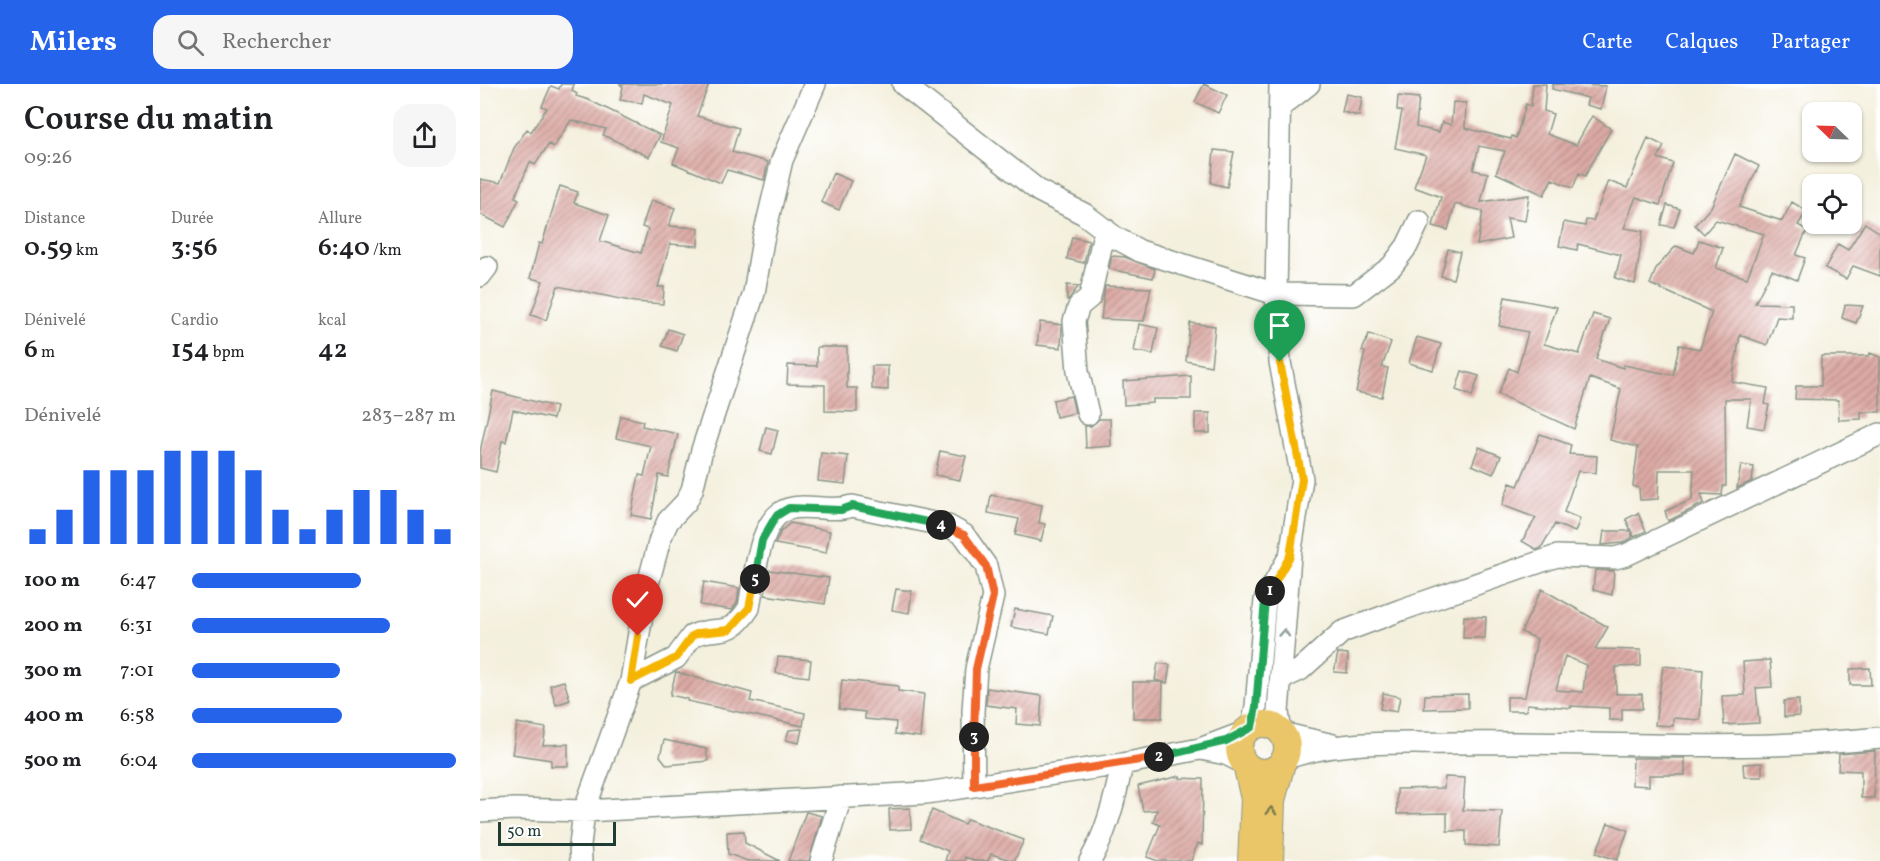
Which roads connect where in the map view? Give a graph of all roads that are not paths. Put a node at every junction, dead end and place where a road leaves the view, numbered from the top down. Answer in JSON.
{"nodes":[{"id":1,"x":815,"y":84,"type":"edge"},
{"id":2,"x":903,"y":84,"type":"edge"},
{"id":3,"x":1280,"y":84,"type":"edge"},
{"id":4,"x":1308,"y":84,"type":"edge"},
{"id":5,"x":1280,"y":107,"type":"junction"},
{"id":6,"x":1419,"y":221,"type":"dead end"},
{"id":7,"x":1105,"y":229,"type":"junction"},
{"id":8,"x":1276,"y":294,"type":"junction"},
{"id":9,"x":1088,"y":414,"type":"dead end"},
{"id":10,"x":1880,"y":434,"type":"edge"},
{"id":11,"x":1290,"y":556,"type":"junction"},
{"id":12,"x":1281,"y":679,"type":"junction"},
{"id":13,"x":631,"y":681,"type":"junction"},
{"id":14,"x":1248,"y":729,"type":"junction"},
{"id":15,"x":1281,"y":733,"type":"junction"},
{"id":16,"x":1880,"y":738,"type":"edge"},
{"id":17,"x":1333,"y":745,"type":"junction"},
{"id":18,"x":1200,"y":749,"type":"junction"},
{"id":19,"x":1283,"y":761,"type":"junction"},
{"id":20,"x":1122,"y":764,"type":"junction"},
{"id":21,"x":1245,"y":765,"type":"junction"},
{"id":22,"x":974,"y":786,"type":"junction"},
{"id":23,"x":841,"y":797,"type":"junction"},
{"id":24,"x":480,"y":811,"type":"edge"},
{"id":25,"x":584,"y":811,"type":"junction"},
{"id":26,"x":581,"y":861,"type":"edge"},
{"id":27,"x":821,"y":861,"type":"edge"},
{"id":28,"x":1090,"y":861,"type":"edge"},
{"id":29,"x":1251,"y":861,"type":"edge"},
{"id":30,"x":1270,"y":861,"type":"edge"}],
"edges":[{"from":1,"to":13,"type":"street"},
{"from":2,"to":7,"type":"street"},
{"from":3,"to":5,"type":"street"},
{"from":4,"to":5,"type":"street"},
{"from":5,"to":8,"type":"street"},
{"from":6,"to":8,"type":"street"},
{"from":7,"to":8,"type":"street"},
{"from":7,"to":9,"type":"street"},
{"from":8,"to":11,"type":"street"},
{"from":10,"to":12,"type":"street"},
{"from":12,"to":11,"type":"street","one_way":true},
{"from":11,"to":14,"type":"street"},
{"from":12,"to":15,"type":"street"},
{"from":13,"to":22,"type":"street"},
{"from":13,"to":25,"type":"street"},
{"from":14,"to":15,"type":"main road"},
{"from":14,"to":18,"type":"street"},
{"from":14,"to":21,"type":"main road"},
{"from":15,"to":17,"type":"street"},
{"from":15,"to":19,"type":"main road"},
{"from":16,"to":17,"type":"street"},
{"from":17,"to":19,"type":"street"},
{"from":18,"to":20,"type":"street"},
{"from":18,"to":21,"type":"street"},
{"from":19,"to":21,"type":"main road"},
{"from":30,"to":19,"type":"main road","one_way":true},
{"from":20,"to":22,"type":"street"},
{"from":20,"to":28,"type":"street"},
{"from":21,"to":29,"type":"main road"},
{"from":22,"to":23,"type":"street"},
{"from":23,"to":25,"type":"street"},
{"from":23,"to":27,"type":"street"},
{"from":24,"to":25,"type":"street"},
{"from":25,"to":26,"type":"street"}]}
